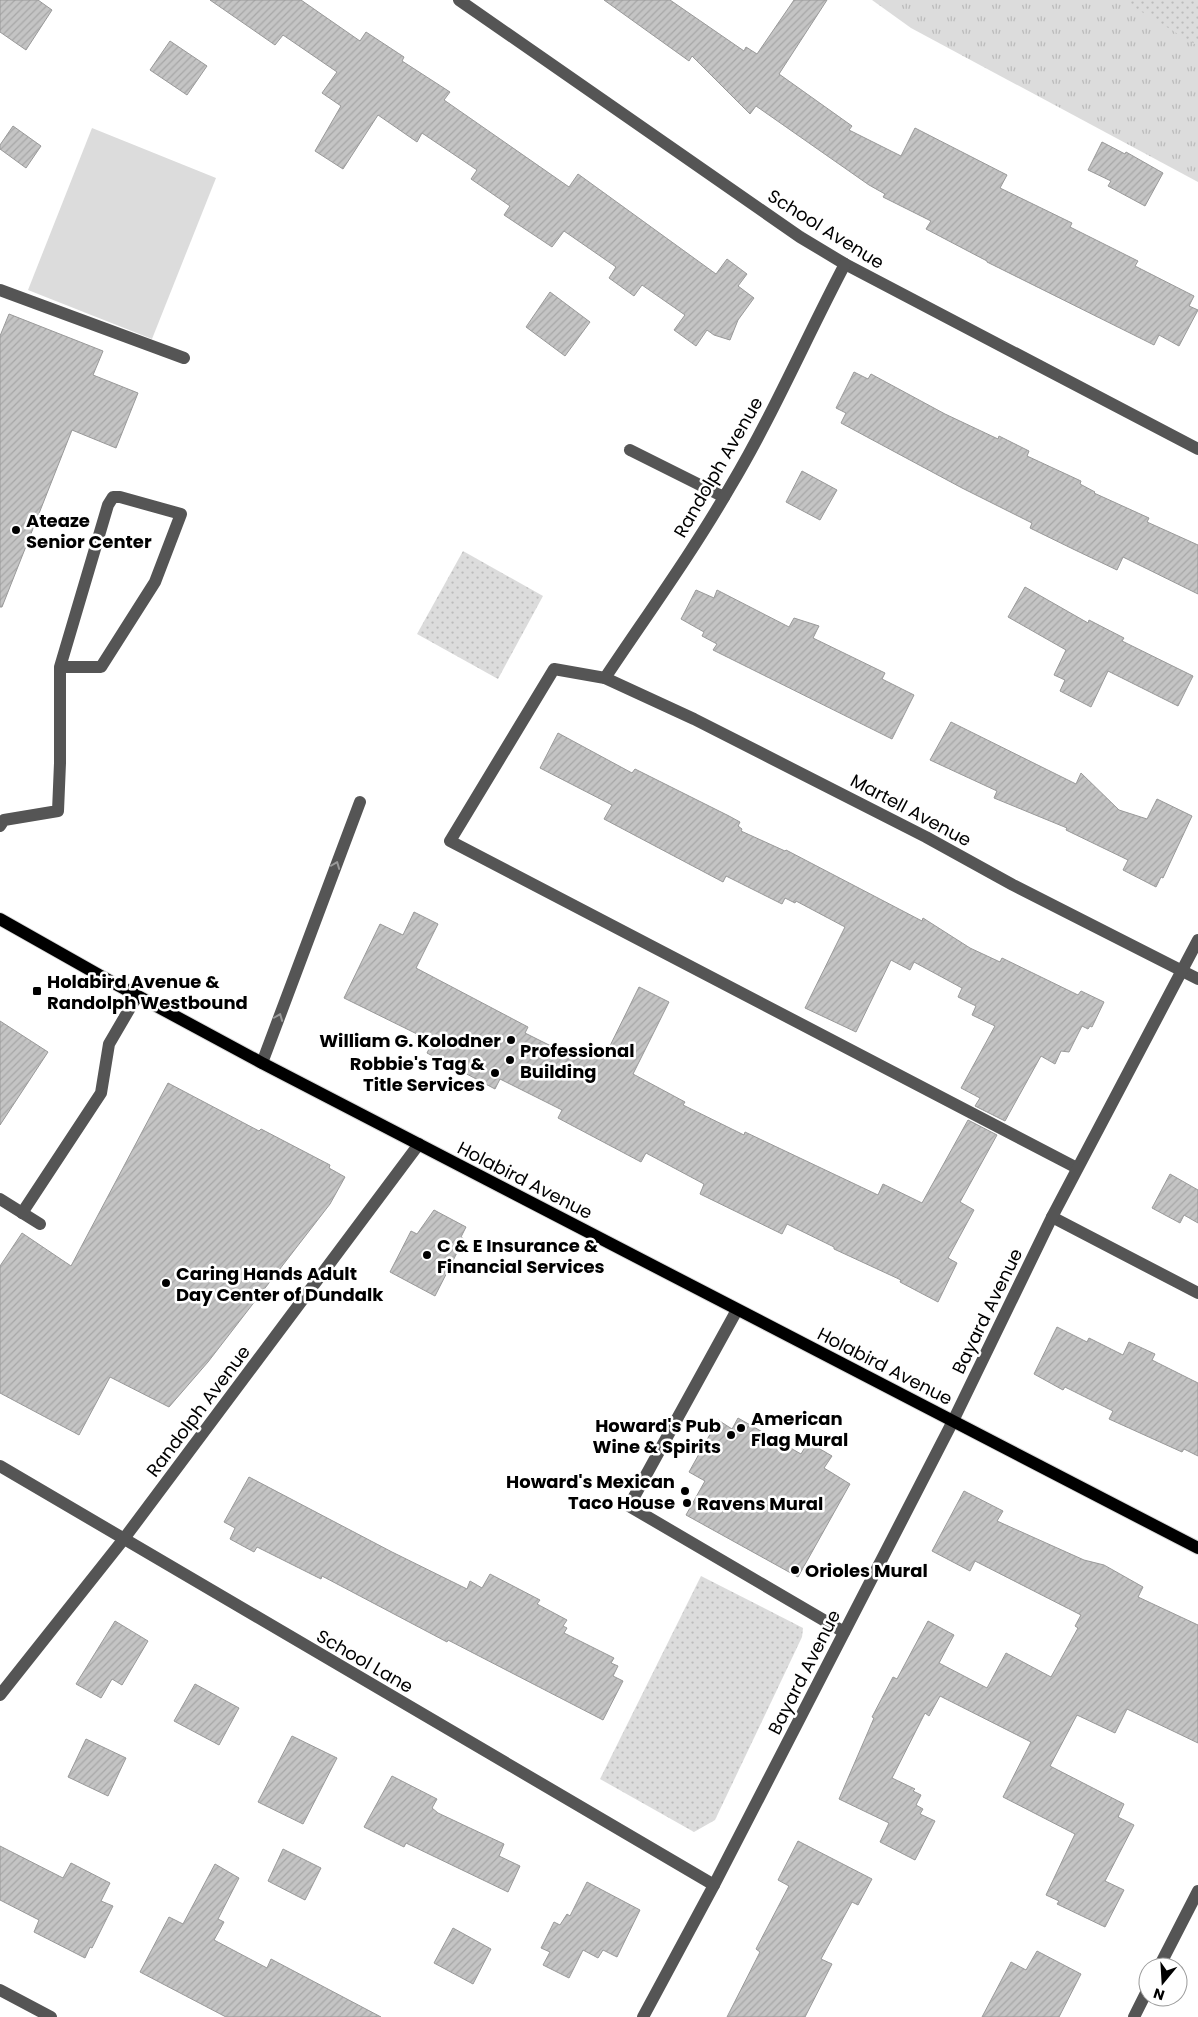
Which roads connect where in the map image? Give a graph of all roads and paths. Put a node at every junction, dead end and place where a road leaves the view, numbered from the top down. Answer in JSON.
{"nodes":[{"id":1,"x":459,"y":0,"type":"edge"},
{"id":2,"x":845,"y":264,"type":"junction"},
{"id":3,"x":0,"y":290,"type":"edge"},
{"id":4,"x":184,"y":358,"type":"dead end"},
{"id":5,"x":1198,"y":449,"type":"edge"},
{"id":6,"x":630,"y":450,"type":"dead end"},
{"id":7,"x":724,"y":497,"type":"junction"},
{"id":8,"x":60,"y":667,"type":"junction"},
{"id":9,"x":605,"y":678,"type":"junction"},
{"id":10,"x":360,"y":802,"type":"dead end"},
{"id":11,"x":1,"y":819,"type":"edge"},
{"id":12,"x":0,"y":919,"type":"edge"},
{"id":13,"x":1198,"y":940,"type":"edge"},
{"id":14,"x":1182,"y":970,"type":"junction"},
{"id":15,"x":1198,"y":978,"type":"edge"},
{"id":16,"x":136,"y":996,"type":"junction"},
{"id":17,"x":262,"y":1063,"type":"junction"},
{"id":18,"x":419,"y":1144,"type":"junction"},
{"id":19,"x":1077,"y":1168,"type":"junction"},
{"id":20,"x":0,"y":1199,"type":"edge"},
{"id":21,"x":22,"y":1213,"type":"junction"},
{"id":22,"x":1052,"y":1217,"type":"junction"},
{"id":23,"x":40,"y":1224,"type":"dead end"},
{"id":24,"x":1198,"y":1293,"type":"edge"},
{"id":25,"x":737,"y":1310,"type":"junction"},
{"id":26,"x":954,"y":1421,"type":"junction"},
{"id":27,"x":0,"y":1466,"type":"edge"},
{"id":28,"x":123,"y":1540,"type":"junction"},
{"id":29,"x":1198,"y":1548,"type":"edge"},
{"id":30,"x":844,"y":1632,"type":"junction"},
{"id":31,"x":0,"y":1695,"type":"edge"},
{"id":32,"x":714,"y":1886,"type":"junction"},
{"id":33,"x":1198,"y":1891,"type":"edge"},
{"id":34,"x":1164,"y":1957,"type":"edge"},
{"id":35,"x":0,"y":1990,"type":"edge"},
{"id":36,"x":51,"y":2017,"type":"edge"},
{"id":37,"x":643,"y":2017,"type":"edge"}],
"edges":[{"from":1,"to":2,"type":"street","name":"School Avenue"},
{"from":2,"to":5,"type":"street","name":"School Avenue"},
{"from":2,"to":7,"type":"street","name":"Randolph Avenue"},
{"from":3,"to":4,"type":"street"},
{"from":6,"to":7,"type":"street"},
{"from":7,"to":9,"type":"street","name":"Randolph Avenue"},
{"from":8,"to":8,"type":"street"},
{"from":8,"to":11,"type":"street"},
{"from":9,"to":14,"type":"street","name":"Martell Avenue"},
{"from":9,"to":19,"type":"street","name":"Martell Avenue"},
{"from":17,"to":10,"type":"street","one_way":true},
{"from":12,"to":16,"type":"main road","name":"Holabird Avenue"},
{"from":13,"to":14,"type":"street","name":"Bayard Avenue"},
{"from":14,"to":15,"type":"street","name":"Martell Avenue"},
{"from":14,"to":19,"type":"street","name":"Bayard Avenue"},
{"from":16,"to":17,"type":"main road","name":"Holabird Avenue"},
{"from":16,"to":21,"type":"street"},
{"from":17,"to":18,"type":"main road","name":"Holabird Avenue"},
{"from":18,"to":25,"type":"main road","name":"Holabird Avenue"},
{"from":18,"to":28,"type":"street","name":"Randolph Avenue"},
{"from":19,"to":22,"type":"street","name":"Bayard Avenue"},
{"from":20,"to":21,"type":"street"},
{"from":21,"to":23,"type":"street"},
{"from":22,"to":24,"type":"street"},
{"from":22,"to":26,"type":"street","name":"Bayard Avenue"},
{"from":25,"to":26,"type":"main road","name":"Holabird Avenue"},
{"from":25,"to":30,"type":"street"},
{"from":26,"to":29,"type":"main road","name":"Holabird Avenue"},
{"from":26,"to":30,"type":"street","name":"Bayard Avenue"},
{"from":27,"to":28,"type":"street","name":"School Lane"},
{"from":28,"to":31,"type":"street","name":"Randolph Avenue"},
{"from":28,"to":32,"type":"street","name":"School Lane"},
{"from":30,"to":32,"type":"street","name":"Bayard Avenue"},
{"from":32,"to":37,"type":"street","name":"Bayard Avenue"},
{"from":33,"to":34,"type":"street"},
{"from":35,"to":36,"type":"street"}]}
